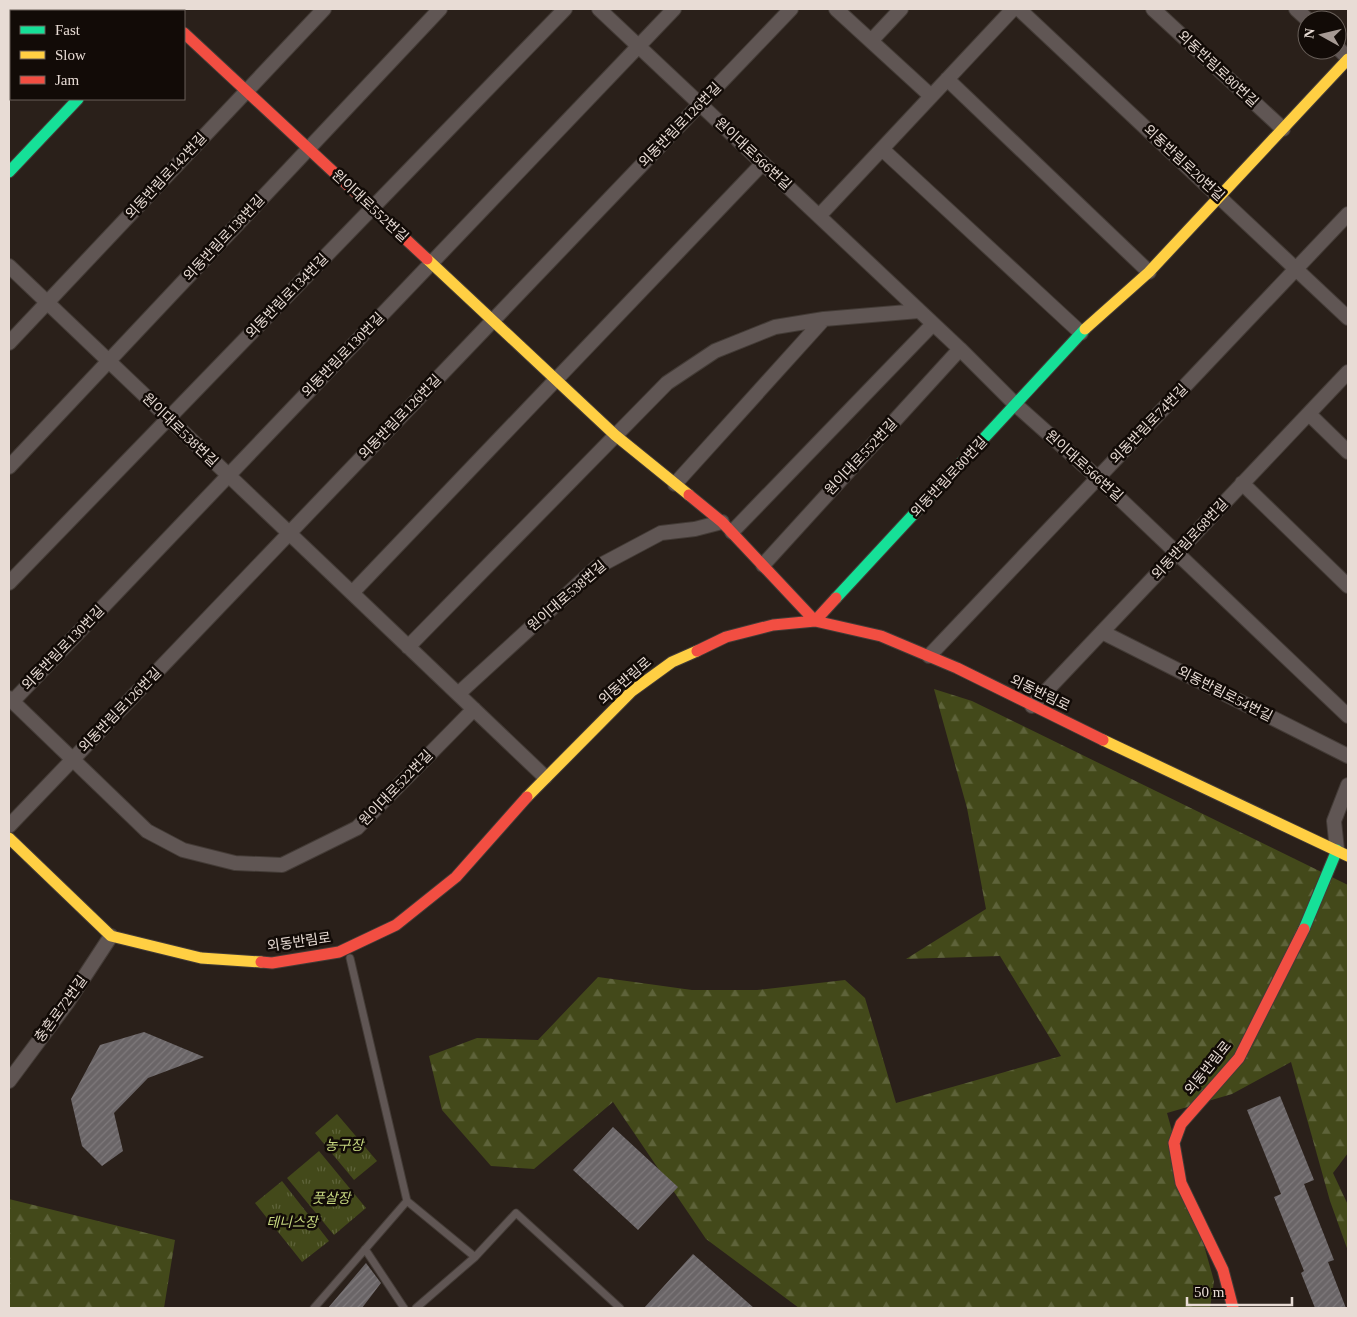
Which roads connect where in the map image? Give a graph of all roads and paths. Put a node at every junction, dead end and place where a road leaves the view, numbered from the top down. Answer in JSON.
{"nodes":[{"id":1,"x":324,"y":9,"type":"edge"},
{"id":2,"x":440,"y":9,"type":"edge"},
{"id":3,"x":565,"y":9,"type":"edge"},
{"id":4,"x":599,"y":9,"type":"edge"},
{"id":5,"x":674,"y":9,"type":"edge"},
{"id":6,"x":791,"y":9,"type":"edge"},
{"id":7,"x":836,"y":9,"type":"edge"},
{"id":8,"x":901,"y":9,"type":"edge"},
{"id":9,"x":1013,"y":9,"type":"edge"},
{"id":10,"x":1019,"y":9,"type":"edge"},
{"id":11,"x":1153,"y":9,"type":"edge"},
{"id":12,"x":185,"y":35,"type":"edge"},
{"id":13,"x":871,"y":41,"type":"junction"},
{"id":14,"x":638,"y":46,"type":"junction"},
{"id":15,"x":1348,"y":58,"type":"edge"},
{"id":16,"x":947,"y":79,"type":"junction"},
{"id":17,"x":246,"y":91,"type":"junction"},
{"id":18,"x":931,"y":96,"type":"junction"},
{"id":19,"x":77,"y":100,"type":"edge"},
{"id":20,"x":700,"y":104,"type":"junction"},
{"id":21,"x":1283,"y":129,"type":"junction"},
{"id":22,"x":308,"y":149,"type":"junction"},
{"id":23,"x":882,"y":149,"type":"junction"},
{"id":24,"x":763,"y":163,"type":"junction"},
{"id":25,"x":9,"y":172,"type":"edge"},
{"id":26,"x":1219,"y":197,"type":"junction"},
{"id":27,"x":372,"y":208,"type":"junction"},
{"id":28,"x":1348,"y":214,"type":"edge"},
{"id":29,"x":819,"y":216,"type":"junction"},
{"id":30,"x":431,"y":263,"type":"junction"},
{"id":31,"x":9,"y":266,"type":"edge"},
{"id":32,"x":1296,"y":269,"type":"junction"},
{"id":33,"x":1149,"y":272,"type":"junction"},
{"id":34,"x":47,"y":302,"type":"junction"},
{"id":35,"x":919,"y":311,"type":"junction"},
{"id":36,"x":1348,"y":318,"type":"edge"},
{"id":37,"x":824,"y":319,"type":"junction"},
{"id":38,"x":492,"y":321,"type":"junction"},
{"id":39,"x":933,"y":324,"type":"junction"},
{"id":40,"x":1081,"y":333,"type":"junction"},
{"id":41,"x":9,"y":343,"type":"edge"},
{"id":42,"x":960,"y":349,"type":"junction"},
{"id":43,"x":108,"y":361,"type":"junction"},
{"id":44,"x":1348,"y":372,"type":"edge"},
{"id":45,"x":556,"y":380,"type":"junction"},
{"id":46,"x":1016,"y":405,"type":"junction"},
{"id":47,"x":1309,"y":414,"type":"junction"},
{"id":48,"x":169,"y":418,"type":"junction"},
{"id":49,"x":616,"y":435,"type":"junction"},
{"id":50,"x":1348,"y":452,"type":"edge"},
{"id":51,"x":9,"y":467,"type":"edge"},
{"id":52,"x":228,"y":475,"type":"junction"},
{"id":53,"x":1098,"y":478,"type":"junction"},
{"id":54,"x":1242,"y":483,"type":"junction"},
{"id":55,"x":675,"y":484,"type":"junction"},
{"id":56,"x":727,"y":527,"type":"junction"},
{"id":57,"x":289,"y":533,"type":"junction"},
{"id":58,"x":1177,"y":552,"type":"junction"},
{"id":59,"x":763,"y":565,"type":"junction"},
{"id":60,"x":9,"y":584,"type":"edge"},
{"id":61,"x":1348,"y":586,"type":"edge"},
{"id":62,"x":352,"y":593,"type":"junction"},
{"id":63,"x":815,"y":621,"type":"junction"},
{"id":64,"x":1102,"y":632,"type":"junction"},
{"id":65,"x":408,"y":647,"type":"junction"},
{"id":66,"x":928,"y":656,"type":"junction"},
{"id":67,"x":458,"y":694,"type":"junction"},
{"id":68,"x":10,"y":700,"type":"edge"},
{"id":69,"x":1032,"y":706,"type":"junction"},
{"id":70,"x":474,"y":709,"type":"junction"},
{"id":71,"x":1348,"y":716,"type":"edge"},
{"id":72,"x":1348,"y":756,"type":"edge"},
{"id":73,"x":72,"y":760,"type":"junction"},
{"id":74,"x":546,"y":777,"type":"junction"},
{"id":75,"x":1348,"y":786,"type":"edge"},
{"id":76,"x":9,"y":826,"type":"edge"},
{"id":77,"x":9,"y":838,"type":"edge"},
{"id":78,"x":1342,"y":853,"type":"edge"},
{"id":79,"x":112,"y":936,"type":"junction"},
{"id":80,"x":350,"y":958,"type":"dead end"},
{"id":81,"x":9,"y":1081,"type":"edge"},
{"id":82,"x":407,"y":1201,"type":"junction"},
{"id":83,"x":365,"y":1249,"type":"junction"},
{"id":84,"x":475,"y":1256,"type":"junction"},
{"id":85,"x":314,"y":1308,"type":"edge"},
{"id":86,"x":404,"y":1308,"type":"edge"},
{"id":87,"x":416,"y":1308,"type":"edge"},
{"id":88,"x":620,"y":1308,"type":"edge"},
{"id":89,"x":1233,"y":1308,"type":"edge"}],
"edges":[{"from":1,"to":17,"type":"street","name":"외동반림로142번길"},
{"from":2,"to":22,"type":"street","name":"외동반림로138번길"},
{"from":3,"to":27,"type":"street","name":"외동반림로134번길"},
{"from":4,"to":14,"type":"street","name":"원이대로566번길"},
{"from":5,"to":14,"type":"street","name":"외동반림로130번길"},
{"from":6,"to":20,"type":"street","name":"외동반림로126번길"},
{"from":7,"to":13,"type":"street"},
{"from":8,"to":13,"type":"street"},
{"from":9,"to":16,"type":"street"},
{"from":10,"to":26,"type":"street","name":"외동반림로20번길"},
{"from":11,"to":21,"type":"street","name":"외동반림로80번길"},
{"from":12,"to":17,"type":"street","name":"원이대로552번길"},
{"from":13,"to":18,"type":"street"},
{"from":14,"to":20,"type":"street","name":"원이대로566번길"},
{"from":14,"to":30,"type":"street","name":"외동반림로130번길"},
{"from":15,"to":21,"type":"street","name":"외동반림로80번길"},
{"from":16,"to":18,"type":"street"},
{"from":16,"to":33,"type":"street"},
{"from":17,"to":22,"type":"street","name":"원이대로552번길"},
{"from":17,"to":34,"type":"street","name":"외동반림로142번길"},
{"from":18,"to":23,"type":"street"},
{"from":19,"to":25,"type":"street"},
{"from":20,"to":24,"type":"street","name":"원이대로566번길"},
{"from":20,"to":38,"type":"street","name":"외동반림로126번길"},
{"from":21,"to":26,"type":"street","name":"외동반림로80번길"},
{"from":22,"to":27,"type":"street","name":"원이대로552번길"},
{"from":22,"to":43,"type":"street","name":"외동반림로138번길"},
{"from":23,"to":29,"type":"street"},
{"from":23,"to":40,"type":"street"},
{"from":24,"to":29,"type":"street","name":"원이대로566번길"},
{"from":24,"to":45,"type":"street"},
{"from":26,"to":32,"type":"street","name":"외동반림로20번길"},
{"from":26,"to":33,"type":"street","name":"외동반림로80번길"},
{"from":27,"to":30,"type":"street","name":"원이대로552번길"},
{"from":27,"to":48,"type":"street","name":"외동반림로134번길"},
{"from":28,"to":32,"type":"street","name":"외동반림로74번길"},
{"from":29,"to":35,"type":"street","name":"원이대로566번길"},
{"from":30,"to":38,"type":"street","name":"원이대로552번길"},
{"from":30,"to":52,"type":"street","name":"외동반림로130번길"},
{"from":31,"to":34,"type":"street","name":"원이대로538번길"},
{"from":32,"to":36,"type":"street","name":"외동반림로20번길"},
{"from":32,"to":53,"type":"street","name":"외동반림로74번길"},
{"from":33,"to":40,"type":"street","name":"외동반림로80번길"},
{"from":34,"to":41,"type":"street","name":"외동반림로142번길"},
{"from":34,"to":43,"type":"street","name":"원이대로538번길"},
{"from":35,"to":37,"type":"street"},
{"from":35,"to":39,"type":"street","name":"원이대로566번길"},
{"from":37,"to":49,"type":"street"},
{"from":37,"to":55,"type":"street"},
{"from":38,"to":45,"type":"street","name":"원이대로552번길"},
{"from":38,"to":57,"type":"street","name":"외동반림로126번길"},
{"from":39,"to":42,"type":"street","name":"원이대로566번길"},
{"from":39,"to":56,"type":"street"},
{"from":40,"to":46,"type":"street","name":"외동반림로80번길"},
{"from":42,"to":46,"type":"street","name":"원이대로566번길"},
{"from":42,"to":59,"type":"street","name":"원이대로552번길"},
{"from":43,"to":48,"type":"street","name":"원이대로538번길"},
{"from":43,"to":51,"type":"street","name":"외동반림로138번길"},
{"from":44,"to":47,"type":"street","name":"외동반림로68번길"},
{"from":45,"to":49,"type":"street","name":"원이대로552번길"},
{"from":45,"to":62,"type":"street"},
{"from":46,"to":53,"type":"street","name":"원이대로566번길"},
{"from":46,"to":63,"type":"street","name":"외동반림로80번길"},
{"from":47,"to":50,"type":"street"},
{"from":47,"to":54,"type":"street","name":"외동반림로68번길"},
{"from":48,"to":52,"type":"street","name":"원이대로538번길"},
{"from":48,"to":60,"type":"street","name":"외동반림로134번길"},
{"from":49,"to":55,"type":"street","name":"원이대로552번길"},
{"from":49,"to":65,"type":"street"},
{"from":52,"to":57,"type":"street","name":"원이대로538번길"},
{"from":52,"to":68,"type":"street","name":"외동반림로130번길"},
{"from":53,"to":58,"type":"street","name":"원이대로566번길"},
{"from":53,"to":66,"type":"street","name":"외동반림로74번길"},
{"from":54,"to":58,"type":"street","name":"외동반림로68번길"},
{"from":54,"to":61,"type":"street"},
{"from":55,"to":56,"type":"street","name":"원이대로552번길"},
{"from":56,"to":59,"type":"street","name":"원이대로552번길"},
{"from":56,"to":67,"type":"street","name":"원이대로538번길"},
{"from":57,"to":62,"type":"street","name":"원이대로538번길"},
{"from":57,"to":73,"type":"street","name":"외동반림로126번길"},
{"from":58,"to":64,"type":"street","name":"외동반림로68번길"},
{"from":58,"to":71,"type":"street","name":"원이대로566번길"},
{"from":59,"to":63,"type":"street","name":"원이대로552번길"},
{"from":62,"to":65,"type":"street","name":"원이대로538번길"},
{"from":63,"to":66,"type":"street","name":"외동반림로"},
{"from":63,"to":74,"type":"street","name":"외동반림로"},
{"from":64,"to":69,"type":"street","name":"외동반림로68번길"},
{"from":64,"to":72,"type":"street","name":"외동반림로54번길"},
{"from":65,"to":67,"type":"street","name":"원이대로538번길"},
{"from":66,"to":69,"type":"street","name":"외동반림로"},
{"from":67,"to":70,"type":"street","name":"원이대로538번길"},
{"from":68,"to":73,"type":"street","name":"원이대로522번길"},
{"from":69,"to":78,"type":"street","name":"외동반림로"},
{"from":70,"to":73,"type":"street","name":"원이대로522번길"},
{"from":70,"to":74,"type":"street","name":"원이대로538번길"},
{"from":73,"to":76,"type":"street","name":"외동반림로126번길"},
{"from":74,"to":79,"type":"street","name":"외동반림로"},
{"from":75,"to":78,"type":"street"},
{"from":77,"to":79,"type":"street","name":"외동반림로"},
{"from":78,"to":89,"type":"street","name":"외동반림로"},
{"from":79,"to":81,"type":"street","name":"충혼로72번길"},
{"from":80,"to":82,"type":"lane"},
{"from":82,"to":83,"type":"lane"},
{"from":82,"to":84,"type":"lane"},
{"from":83,"to":85,"type":"lane"},
{"from":83,"to":86,"type":"lane"},
{"from":84,"to":87,"type":"lane"},
{"from":84,"to":88,"type":"lane"}]}
